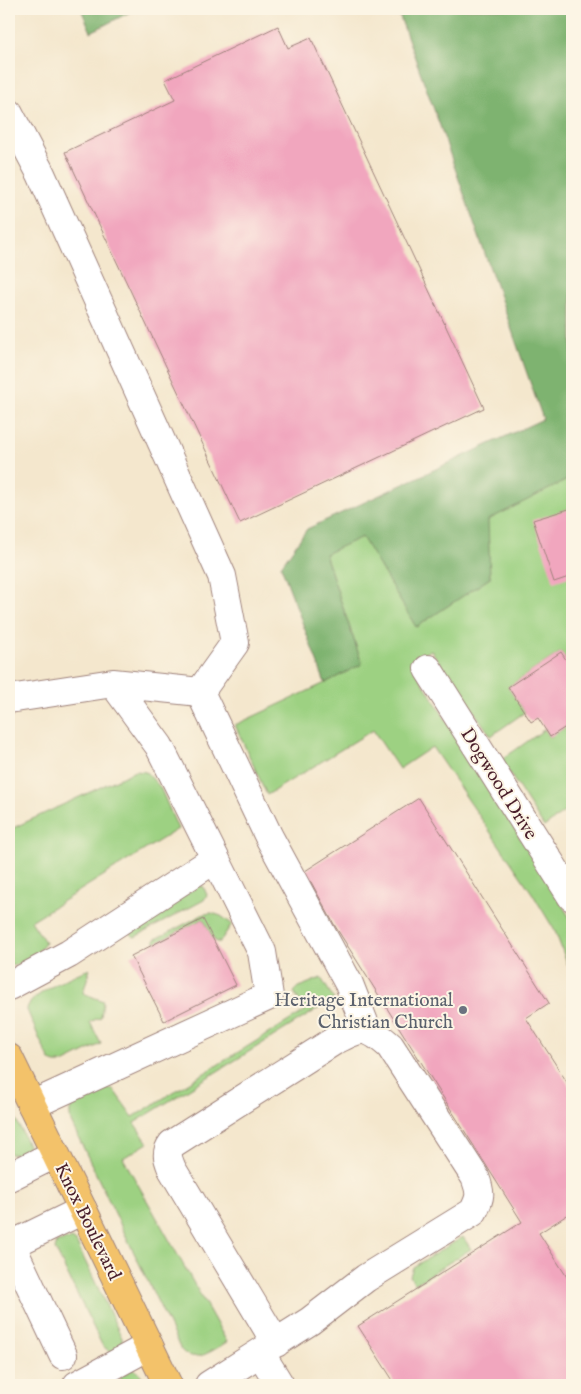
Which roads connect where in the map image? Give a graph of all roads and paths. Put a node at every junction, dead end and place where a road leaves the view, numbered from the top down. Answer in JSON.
{"nodes":[{"id":1,"x":9,"y":113,"type":"edge"},
{"id":2,"x":428,"y":669,"type":"dead end"},
{"id":3,"x":113,"y":684,"type":"junction"},
{"id":4,"x":200,"y":692,"type":"junction"},
{"id":5,"x":9,"y":699,"type":"edge"},
{"id":6,"x":216,"y":859,"type":"junction"},
{"id":7,"x":572,"y":897,"type":"edge"},
{"id":8,"x":9,"y":986,"type":"edge"},
{"id":9,"x":367,"y":1030,"type":"junction"},
{"id":10,"x":11,"y":1068,"type":"edge"},
{"id":11,"x":32,"y":1105,"type":"junction"},
{"id":12,"x":55,"y":1154,"type":"junction"},
{"id":13,"x":9,"y":1177,"type":"edge"},
{"id":14,"x":83,"y":1210,"type":"junction"},
{"id":15,"x":10,"y":1246,"type":"edge"},
{"id":16,"x":149,"y":1346,"type":"junction"},
{"id":17,"x":268,"y":1349,"type":"junction"},
{"id":18,"x":64,"y":1355,"type":"dead end"},
{"id":19,"x":77,"y":1385,"type":"edge"},
{"id":20,"x":168,"y":1385,"type":"edge"},
{"id":21,"x":209,"y":1385,"type":"edge"},
{"id":22,"x":280,"y":1385,"type":"edge"}],
"edges":[{"from":1,"to":4,"type":"street"},
{"from":2,"to":7,"type":"street","name":"Dogwood Drive"},
{"from":3,"to":4,"type":"street"},
{"from":3,"to":5,"type":"street"},
{"from":3,"to":6,"type":"street"},
{"from":4,"to":9,"type":"street"},
{"from":6,"to":8,"type":"street"},
{"from":6,"to":11,"type":"street"},
{"from":9,"to":17,"type":"street"},
{"from":9,"to":17,"type":"street"},
{"from":10,"to":11,"type":"main road","name":"Knox Boulevard"},
{"from":11,"to":12,"type":"main road","name":"Knox Boulevard"},
{"from":12,"to":13,"type":"street"},
{"from":12,"to":14,"type":"main road","name":"Knox Boulevard"},
{"from":14,"to":15,"type":"street"},
{"from":14,"to":16,"type":"main road","name":"Knox Boulevard"},
{"from":15,"to":18,"type":"street"},
{"from":16,"to":19,"type":"street"},
{"from":16,"to":20,"type":"main road","name":"Knox Boulevard"},
{"from":17,"to":21,"type":"street"},
{"from":17,"to":22,"type":"street"}]}
